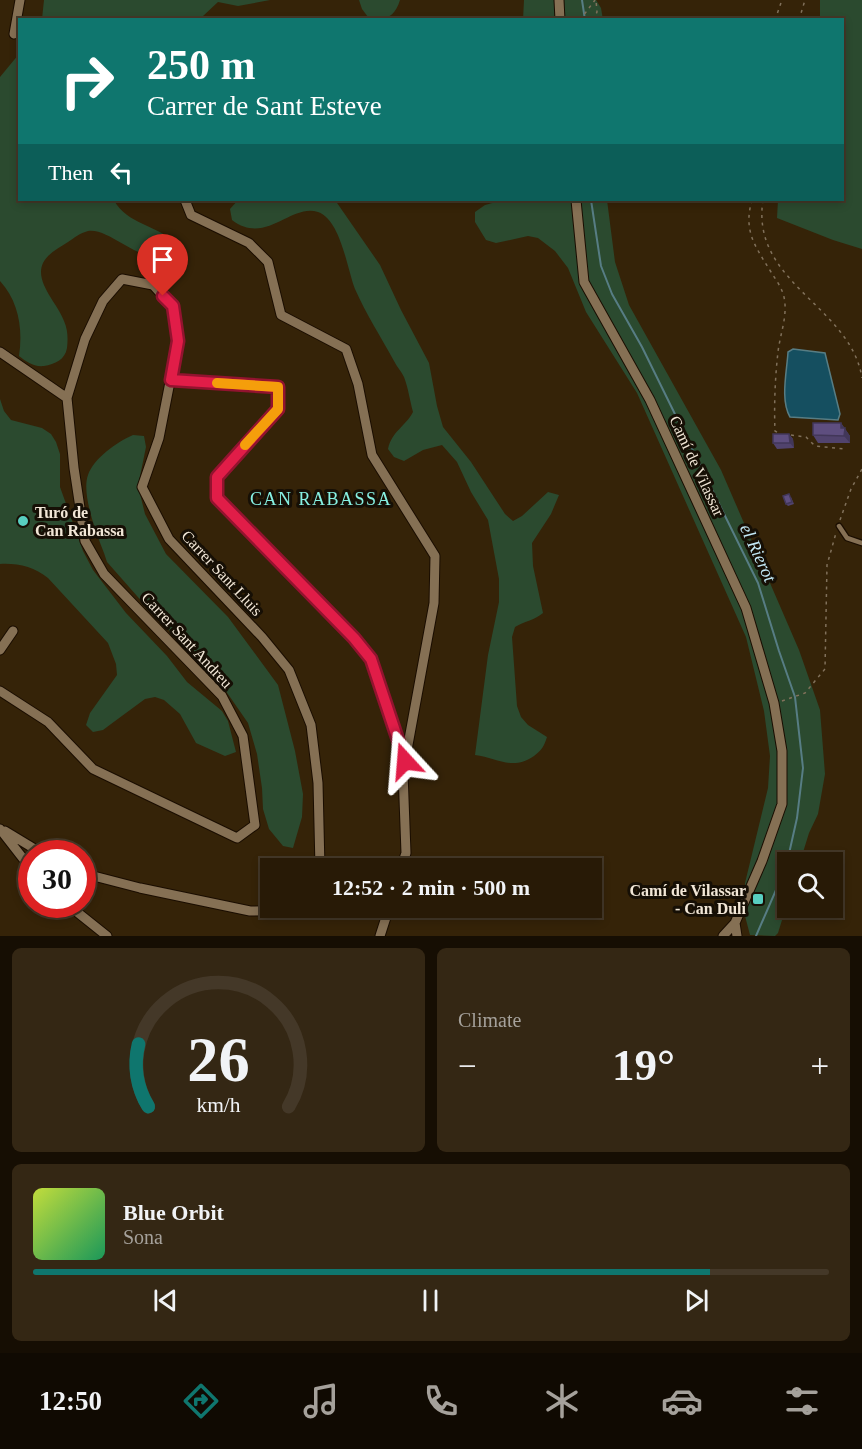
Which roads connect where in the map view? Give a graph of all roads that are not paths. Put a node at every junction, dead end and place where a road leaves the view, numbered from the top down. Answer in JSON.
{"nodes":[{"id":1,"x":20,"y":0,"type":"edge"},
{"id":2,"x":559,"y":0,"type":"edge"},
{"id":3,"x":560,"y":18,"type":"edge"},
{"id":4,"x":14,"y":34,"type":"dead end"},
{"id":5,"x":185,"y":201,"type":"edge"},
{"id":6,"x":576,"y":201,"type":"edge"},
{"id":7,"x":0,"y":352,"type":"edge"},
{"id":8,"x":171,"y":380,"type":"junction"},
{"id":9,"x":67,"y":398,"type":"junction"},
{"id":10,"x":839,"y":526,"type":"road end"},
{"id":11,"x":862,"y":543,"type":"edge"},
{"id":12,"x":13,"y":631,"type":"dead end"},
{"id":13,"x":0,"y":651,"type":"edge"},
{"id":14,"x":0,"y":691,"type":"edge"},
{"id":15,"x":405,"y":761,"type":"junction"},
{"id":16,"x":0,"y":829,"type":"edge"},
{"id":17,"x":19,"y":840,"type":"edge"},
{"id":18,"x":18,"y":852,"type":"edge"},
{"id":19,"x":320,"y":858,"type":"edge"},
{"id":20,"x":404,"y":858,"type":"edge"},
{"id":21,"x":96,"y":877,"type":"edge"},
{"id":22,"x":260,"y":911,"type":"edge"},
{"id":23,"x":84,"y":918,"type":"edge"},
{"id":24,"x":386,"y":918,"type":"edge"},
{"id":25,"x":735,"y":922,"type":"junction"},
{"id":26,"x":107,"y":936,"type":"edge"},
{"id":27,"x":380,"y":936,"type":"edge"},
{"id":28,"x":723,"y":936,"type":"edge"},
{"id":29,"x":737,"y":936,"type":"edge"}],
"edges":[{"from":1,"to":4,"type":"street"},
{"from":2,"to":3,"type":"street"},
{"from":5,"to":15,"type":"street"},
{"from":6,"to":25,"type":"street","name":"Camí de Vilassar"},
{"from":7,"to":9,"type":"street"},
{"from":8,"to":9,"type":"street","name":"Carrer Sant Lluis"},
{"from":8,"to":15,"type":"street"},
{"from":8,"to":19,"type":"street","name":"Carrer Sant Lluis"},
{"from":9,"to":14,"type":"street","name":"Carrer Sant Andreu"},
{"from":10,"to":11,"type":"lane"},
{"from":12,"to":13,"type":"street"},
{"from":15,"to":20,"type":"street"},
{"from":16,"to":17,"type":"street"},
{"from":16,"to":18,"type":"street"},
{"from":21,"to":22,"type":"street"},
{"from":23,"to":26,"type":"street"},
{"from":24,"to":27,"type":"street"},
{"from":25,"to":28,"type":"street","name":"Camí de Vilassar"},
{"from":25,"to":29,"type":"street"}]}
